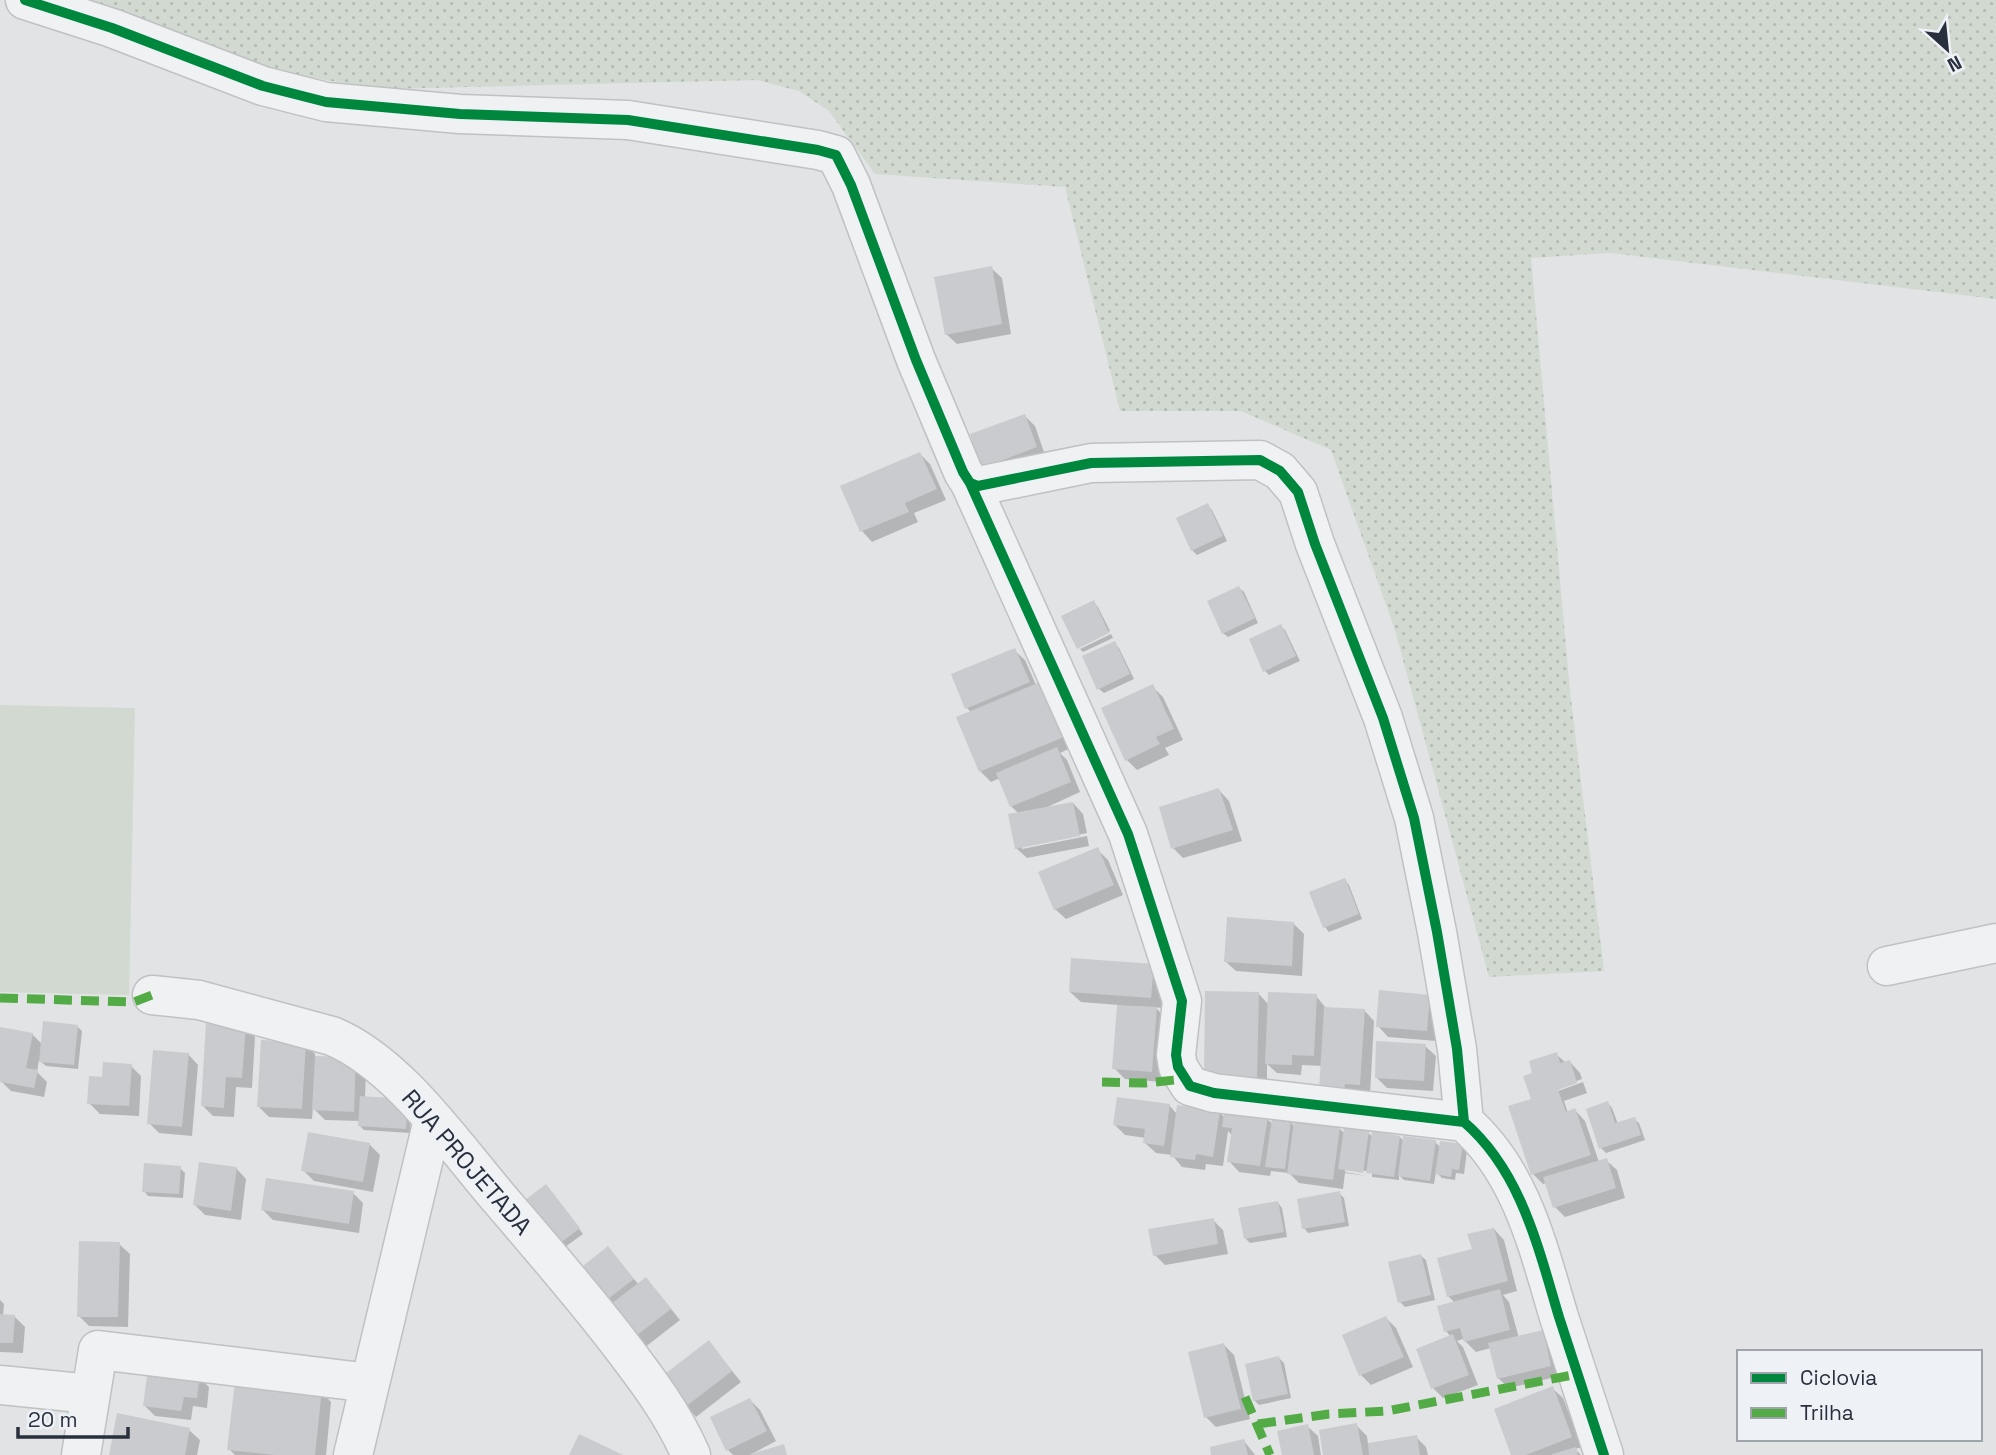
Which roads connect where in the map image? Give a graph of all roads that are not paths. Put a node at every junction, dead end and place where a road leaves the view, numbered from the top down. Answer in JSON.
{"nodes":[{"id":1,"x":25,"y":0,"type":"edge"},
{"id":2,"x":970,"y":483,"type":"junction"},
{"id":3,"x":1996,"y":943,"type":"edge"},
{"id":4,"x":1887,"y":966,"type":"dead end"},
{"id":5,"x":152,"y":995,"type":"dead end"},
{"id":6,"x":433,"y":1121,"type":"junction"},
{"id":7,"x":1464,"y":1122,"type":"junction"},
{"id":8,"x":370,"y":1383,"type":"junction"},
{"id":9,"x":0,"y":1385,"type":"edge"},
{"id":10,"x":91,"y":1394,"type":"junction"},
{"id":11,"x":685,"y":1450,"type":"edge"},
{"id":12,"x":81,"y":1455,"type":"edge"},
{"id":13,"x":352,"y":1455,"type":"edge"},
{"id":14,"x":1604,"y":1455,"type":"edge"}],
"edges":[{"from":1,"to":2,"type":"street"},
{"from":2,"to":7,"type":"street"},
{"from":2,"to":7,"type":"street"},
{"from":3,"to":4,"type":"street"},
{"from":5,"to":6,"type":"street","name":"RUA PROJETADA"},
{"from":6,"to":8,"type":"street"},
{"from":6,"to":11,"type":"street","name":"RUA PROJETADA"},
{"from":7,"to":14,"type":"street"},
{"from":8,"to":10,"type":"street"},
{"from":8,"to":13,"type":"street"},
{"from":9,"to":10,"type":"street"},
{"from":10,"to":12,"type":"street"}]}
